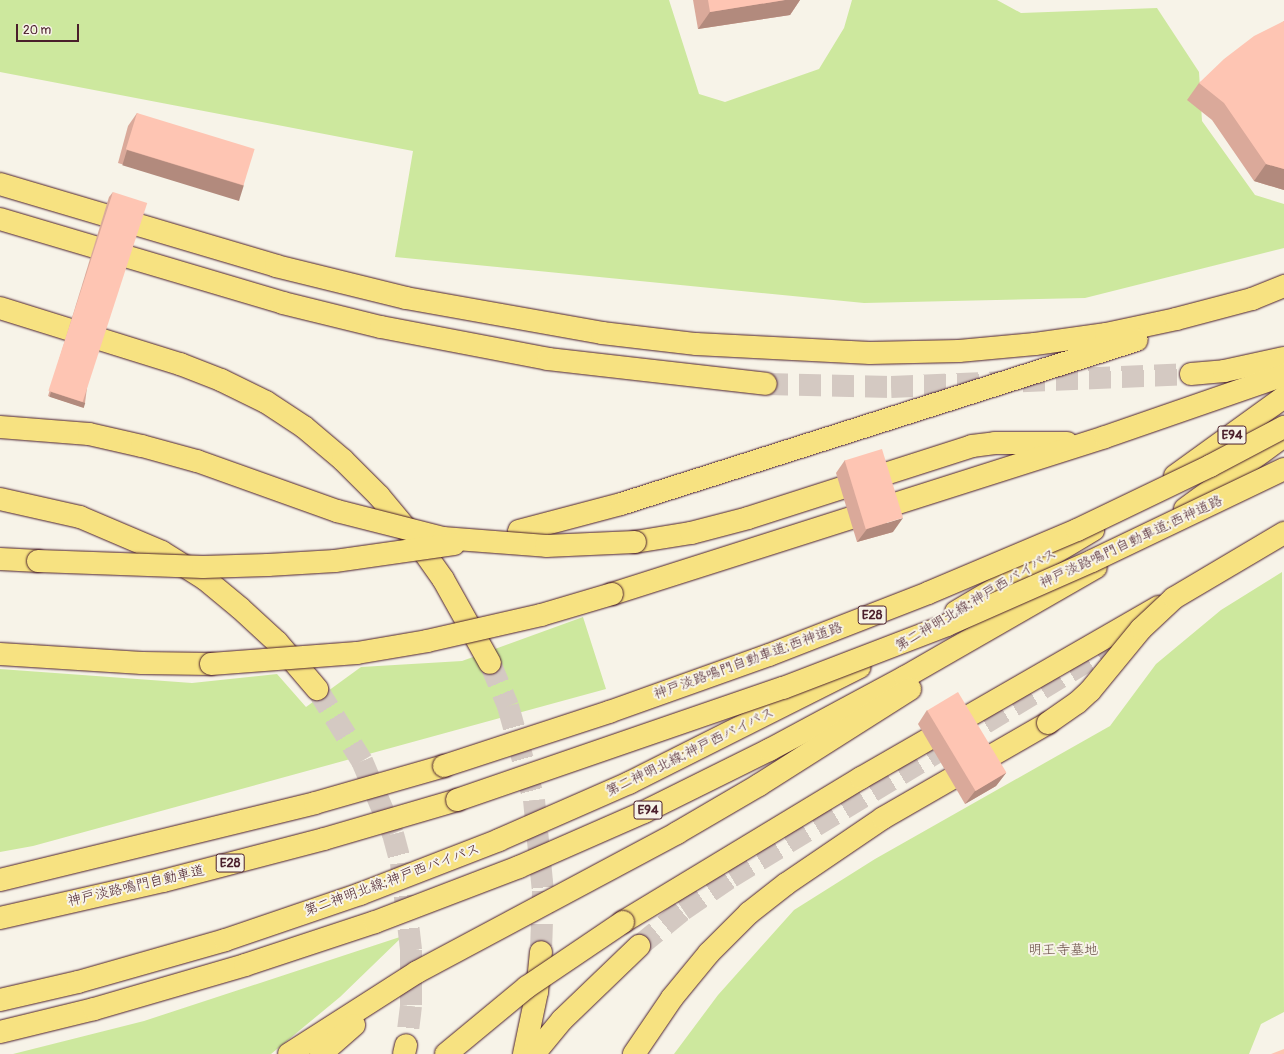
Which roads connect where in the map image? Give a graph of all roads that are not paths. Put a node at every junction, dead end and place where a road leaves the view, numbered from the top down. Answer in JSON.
{"nodes":[{"id":1,"x":0,"y":184,"type":"edge"},
{"id":2,"x":0,"y":219,"type":"edge"},
{"id":3,"x":1284,"y":286,"type":"edge"},
{"id":4,"x":1252,"y":299,"type":"junction"},
{"id":5,"x":0,"y":308,"type":"edge"},
{"id":6,"x":1284,"y":358,"type":"edge"},
{"id":7,"x":1190,"y":374,"type":"tunnel mouth"},
{"id":8,"x":1284,"y":375,"type":"edge"},
{"id":9,"x":766,"y":384,"type":"tunnel mouth"},
{"id":10,"x":1284,"y":397,"type":"edge"},
{"id":11,"x":0,"y":427,"type":"edge"},
{"id":12,"x":1284,"y":428,"type":"edge"},
{"id":13,"x":1284,"y":436,"type":"edge"},
{"id":14,"x":1105,"y":437,"type":"junction"},
{"id":15,"x":1284,"y":468,"type":"edge"},
{"id":16,"x":0,"y":500,"type":"edge"},
{"id":17,"x":1284,"y":527,"type":"edge"},
{"id":18,"x":1284,"y":533,"type":"edge"},
{"id":19,"x":0,"y":559,"type":"edge"},
{"id":20,"x":1041,"y":601,"type":"junction"},
{"id":21,"x":1176,"y":601,"type":"junction"},
{"id":22,"x":0,"y":654,"type":"edge"},
{"id":23,"x":490,"y":663,"type":"tunnel mouth"},
{"id":24,"x":317,"y":689,"type":"tunnel mouth"},
{"id":25,"x":457,"y":800,"type":"joint"},
{"id":26,"x":0,"y":880,"type":"edge"},
{"id":27,"x":0,"y":918,"type":"edge"},
{"id":28,"x":639,"y":946,"type":"tunnel mouth"},
{"id":29,"x":460,"y":948,"type":"junction"},
{"id":30,"x":541,"y":952,"type":"tunnel mouth"},
{"id":31,"x":0,"y":1000,"type":"edge"},
{"id":32,"x":0,"y":1032,"type":"edge"},
{"id":33,"x":289,"y":1054,"type":"edge"},
{"id":34,"x":321,"y":1054,"type":"edge"},
{"id":35,"x":446,"y":1054,"type":"edge"},
{"id":36,"x":524,"y":1054,"type":"edge"},
{"id":37,"x":534,"y":1054,"type":"edge"},
{"id":38,"x":634,"y":1054,"type":"edge"}],
"edges":[{"from":1,"to":4,"type":"highway"},
{"from":2,"to":9,"type":"highway"},
{"from":3,"to":4,"type":"highway"},
{"from":4,"to":19,"type":"highway","bridge":true},
{"from":5,"to":23,"type":"highway"},
{"from":6,"to":7,"type":"highway"},
{"from":8,"to":14,"type":"highway"},
{"from":10,"to":31,"type":"highway","name":"第二神明北線;神戸西バイパス","number":"E94"},
{"from":11,"to":14,"type":"highway","bridge":true},
{"from":12,"to":26,"type":"highway","name":"神戸淡路鳴門自動車道;西神道路","number":"E28","bridge":true},
{"from":13,"to":20,"type":"highway","number":"E94"},
{"from":14,"to":22,"type":"highway","bridge":true},
{"from":15,"to":25,"type":"highway","name":"神戸淡路鳴門自動車道;西神道路","number":"E28","bridge":true},
{"from":16,"to":24,"type":"highway"},
{"from":17,"to":21,"type":"highway"},
{"from":18,"to":21,"type":"highway","bridge":true},
{"from":20,"to":29,"type":"highway"},
{"from":20,"to":32,"type":"highway","number":"E94"},
{"from":21,"to":35,"type":"highway","bridge":true},
{"from":21,"to":38,"type":"highway","bridge":true},
{"from":25,"to":27,"type":"highway","name":"神戸淡路鳴門自動車道","number":"E28"},
{"from":28,"to":37,"type":"highway"},
{"from":29,"to":33,"type":"highway"},
{"from":29,"to":34,"type":"highway"},
{"from":30,"to":36,"type":"highway"}]}
